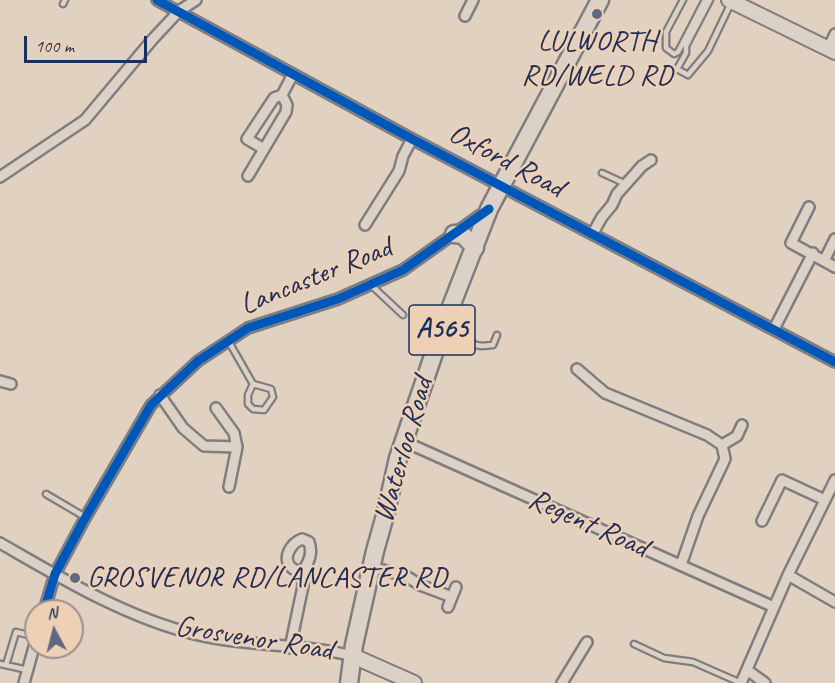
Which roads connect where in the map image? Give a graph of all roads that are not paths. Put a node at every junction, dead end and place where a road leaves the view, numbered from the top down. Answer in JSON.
{"nodes":[{"id":1,"x":157,"y":0,"type":"edge"},
{"id":2,"x":196,"y":0,"type":"edge"},
{"id":3,"x":473,"y":0,"type":"edge"},
{"id":4,"x":600,"y":0,"type":"edge"},
{"id":5,"x":683,"y":0,"type":"edge"},
{"id":6,"x":708,"y":0,"type":"edge"},
{"id":7,"x":730,"y":1,"type":"edge"},
{"id":8,"x":179,"y":11,"type":"junction"},
{"id":9,"x":465,"y":16,"type":"dead end"},
{"id":10,"x":835,"y":34,"type":"edge"},
{"id":11,"x":832,"y":51,"type":"edge"},
{"id":12,"x":293,"y":74,"type":"junction"},
{"id":13,"x":282,"y":95,"type":"junction"},
{"id":14,"x":412,"y":139,"type":"junction"},
{"id":15,"x":264,"y":149,"type":"junction"},
{"id":16,"x":651,"y":160,"type":"dead end"},
{"id":17,"x":602,"y":173,"type":"dead end"},
{"id":18,"x":248,"y":176,"type":"dead end"},
{"id":19,"x":0,"y":177,"type":"edge"},
{"id":20,"x":626,"y":184,"type":"junction"},
{"id":21,"x":501,"y":185,"type":"junction"},
{"id":22,"x":809,"y":207,"type":"dead end"},
{"id":23,"x":489,"y":209,"type":"junction"},
{"id":24,"x":365,"y":225,"type":"dead end"},
{"id":25,"x":593,"y":233,"type":"junction"},
{"id":26,"x":454,"y":234,"type":"junction"},
{"id":27,"x":835,"y":239,"type":"edge"},
{"id":28,"x":475,"y":248,"type":"junction"},
{"id":29,"x":813,"y":254,"type":"junction"},
{"id":30,"x":825,"y":260,"type":"junction"},
{"id":31,"x":835,"y":267,"type":"edge"},
{"id":32,"x":371,"y":285,"type":"junction"},
{"id":33,"x":403,"y":315,"type":"dead end"},
{"id":34,"x":443,"y":327,"type":"junction"},
{"id":35,"x":774,"y":330,"type":"junction"},
{"id":36,"x":497,"y":335,"type":"dead end"},
{"id":37,"x":229,"y":340,"type":"junction"},
{"id":38,"x":835,"y":362,"type":"edge"},
{"id":39,"x":577,"y":369,"type":"dead end"},
{"id":40,"x":0,"y":382,"type":"edge"},
{"id":41,"x":11,"y":384,"type":"dead end"},
{"id":42,"x":253,"y":384,"type":"junction"},
{"id":43,"x":160,"y":395,"type":"junction"},
{"id":44,"x":216,"y":408,"type":"dead end"},
{"id":45,"x":742,"y":425,"type":"dead end"},
{"id":46,"x":403,"y":441,"type":"junction"},
{"id":47,"x":722,"y":445,"type":"junction"},
{"id":48,"x":237,"y":447,"type":"junction"},
{"id":49,"x":834,"y":483,"type":"edge"},
{"id":50,"x":229,"y":487,"type":"dead end"},
{"id":51,"x":46,"y":494,"type":"dead end"},
{"id":52,"x":825,"y":500,"type":"junction"},
{"id":53,"x":86,"y":517,"type":"junction"},
{"id":54,"x":762,"y":521,"type":"dead end"},
{"id":55,"x":0,"y":543,"type":"edge"},
{"id":56,"x":681,"y":565,"type":"junction"},
{"id":57,"x":371,"y":567,"type":"junction"},
{"id":58,"x":302,"y":572,"type":"dead end"},
{"id":59,"x":55,"y":574,"type":"junction"},
{"id":60,"x":788,"y":575,"type":"junction"},
{"id":61,"x":456,"y":587,"type":"dead end"},
{"id":62,"x":452,"y":597,"type":"junction"},
{"id":63,"x":48,"y":599,"type":"edge"},
{"id":64,"x":835,"y":602,"type":"edge"},
{"id":65,"x":448,"y":607,"type":"dead end"},
{"id":66,"x":774,"y":607,"type":"junction"},
{"id":67,"x":24,"y":635,"type":"edge"},
{"id":68,"x":587,"y":642,"type":"dead end"},
{"id":69,"x":633,"y":644,"type":"dead end"},
{"id":70,"x":290,"y":648,"type":"junction"},
{"id":71,"x":353,"y":656,"type":"junction"},
{"id":72,"x":31,"y":659,"type":"edge"},
{"id":73,"x":3,"y":664,"type":"edge"},
{"id":74,"x":28,"y":670,"type":"junction"},
{"id":75,"x":747,"y":670,"type":"junction"},
{"id":76,"x":24,"y":683,"type":"edge"},
{"id":77,"x":349,"y":683,"type":"edge"},
{"id":78,"x":414,"y":683,"type":"edge"},
{"id":79,"x":562,"y":683,"type":"edge"},
{"id":80,"x":741,"y":683,"type":"edge"},
{"id":81,"x":765,"y":683,"type":"edge"}],
"edges":[{"from":1,"to":8,"type":"street","name":"Oxford Road"},
{"from":2,"to":8,"type":"street"},
{"from":3,"to":9,"type":"street"},
{"from":4,"to":21,"type":"highway","name":"Waterloo Road","number":"A565"},
{"from":5,"to":6,"type":"lane"},
{"from":6,"to":7,"type":"lane"},
{"from":7,"to":11,"type":"street"},
{"from":8,"to":12,"type":"street","name":"Oxford Road"},
{"from":8,"to":19,"type":"street"},
{"from":10,"to":11,"type":"street"},
{"from":12,"to":13,"type":"street"},
{"from":12,"to":14,"type":"street","name":"Oxford Road"},
{"from":13,"to":15,"type":"street"},
{"from":13,"to":15,"type":"street"},
{"from":14,"to":21,"type":"street","name":"Oxford Road"},
{"from":14,"to":24,"type":"street"},
{"from":15,"to":18,"type":"street"},
{"from":16,"to":20,"type":"street"},
{"from":17,"to":20,"type":"lane"},
{"from":20,"to":25,"type":"street"},
{"from":21,"to":23,"type":"highway","name":"Waterloo Road","number":"A565"},
{"from":21,"to":25,"type":"street","name":"Oxford Road"},
{"from":22,"to":29,"type":"street"},
{"from":23,"to":26,"type":"street","name":"Lancaster Road"},
{"from":23,"to":28,"type":"highway","name":"Waterloo Road","number":"A565"},
{"from":25,"to":35,"type":"street","name":"Oxford Road"},
{"from":26,"to":28,"type":"highway"},
{"from":26,"to":32,"type":"street","name":"Lancaster Road"},
{"from":27,"to":30,"type":"street"},
{"from":28,"to":34,"type":"highway","name":"Waterloo Road","number":"A565"},
{"from":29,"to":30,"type":"street"},
{"from":29,"to":35,"type":"street"},
{"from":30,"to":31,"type":"street"},
{"from":32,"to":33,"type":"lane"},
{"from":32,"to":37,"type":"street","name":"Lancaster Road"},
{"from":34,"to":36,"type":"lane"},
{"from":34,"to":46,"type":"highway","name":"Waterloo Road","number":"A565"},
{"from":35,"to":38,"type":"street","name":"Oxford Road"},
{"from":37,"to":42,"type":"lane"},
{"from":37,"to":43,"type":"street","name":"Lancaster Road"},
{"from":39,"to":47,"type":"street"},
{"from":40,"to":41,"type":"street"},
{"from":42,"to":42,"type":"lane"},
{"from":43,"to":48,"type":"street"},
{"from":43,"to":53,"type":"street","name":"Lancaster Road"},
{"from":44,"to":48,"type":"street"},
{"from":45,"to":47,"type":"street"},
{"from":46,"to":56,"type":"street","name":"Regent Road"},
{"from":46,"to":57,"type":"highway","name":"Waterloo Road","number":"A565"},
{"from":47,"to":56,"type":"street"},
{"from":48,"to":50,"type":"street"},
{"from":49,"to":52,"type":"street"},
{"from":51,"to":53,"type":"lane"},
{"from":52,"to":54,"type":"street"},
{"from":52,"to":60,"type":"street"},
{"from":53,"to":59,"type":"street","name":"Lancaster Road"},
{"from":55,"to":59,"type":"street","name":"Grosvenor Road"},
{"from":56,"to":66,"type":"street","name":"Regent Road"},
{"from":57,"to":62,"type":"street"},
{"from":57,"to":71,"type":"highway","name":"Waterloo Road","number":"A565"},
{"from":58,"to":70,"type":"street"},
{"from":59,"to":63,"type":"street","name":"Lancaster Road"},
{"from":59,"to":70,"type":"street","name":"Grosvenor Road"},
{"from":60,"to":64,"type":"street"},
{"from":60,"to":66,"type":"street"},
{"from":61,"to":62,"type":"street"},
{"from":62,"to":65,"type":"street"},
{"from":66,"to":75,"type":"street"},
{"from":67,"to":73,"type":"lane"},
{"from":68,"to":79,"type":"street"},
{"from":69,"to":80,"type":"lane"},
{"from":70,"to":71,"type":"street","name":"Grosvenor Road"},
{"from":71,"to":77,"type":"highway","name":"Waterloo Road","number":"A565"},
{"from":71,"to":78,"type":"street","name":"Grosvenor Road"},
{"from":72,"to":74,"type":"street"},
{"from":73,"to":74,"type":"lane"},
{"from":74,"to":76,"type":"street"},
{"from":75,"to":80,"type":"street"},
{"from":75,"to":81,"type":"street"}]}
